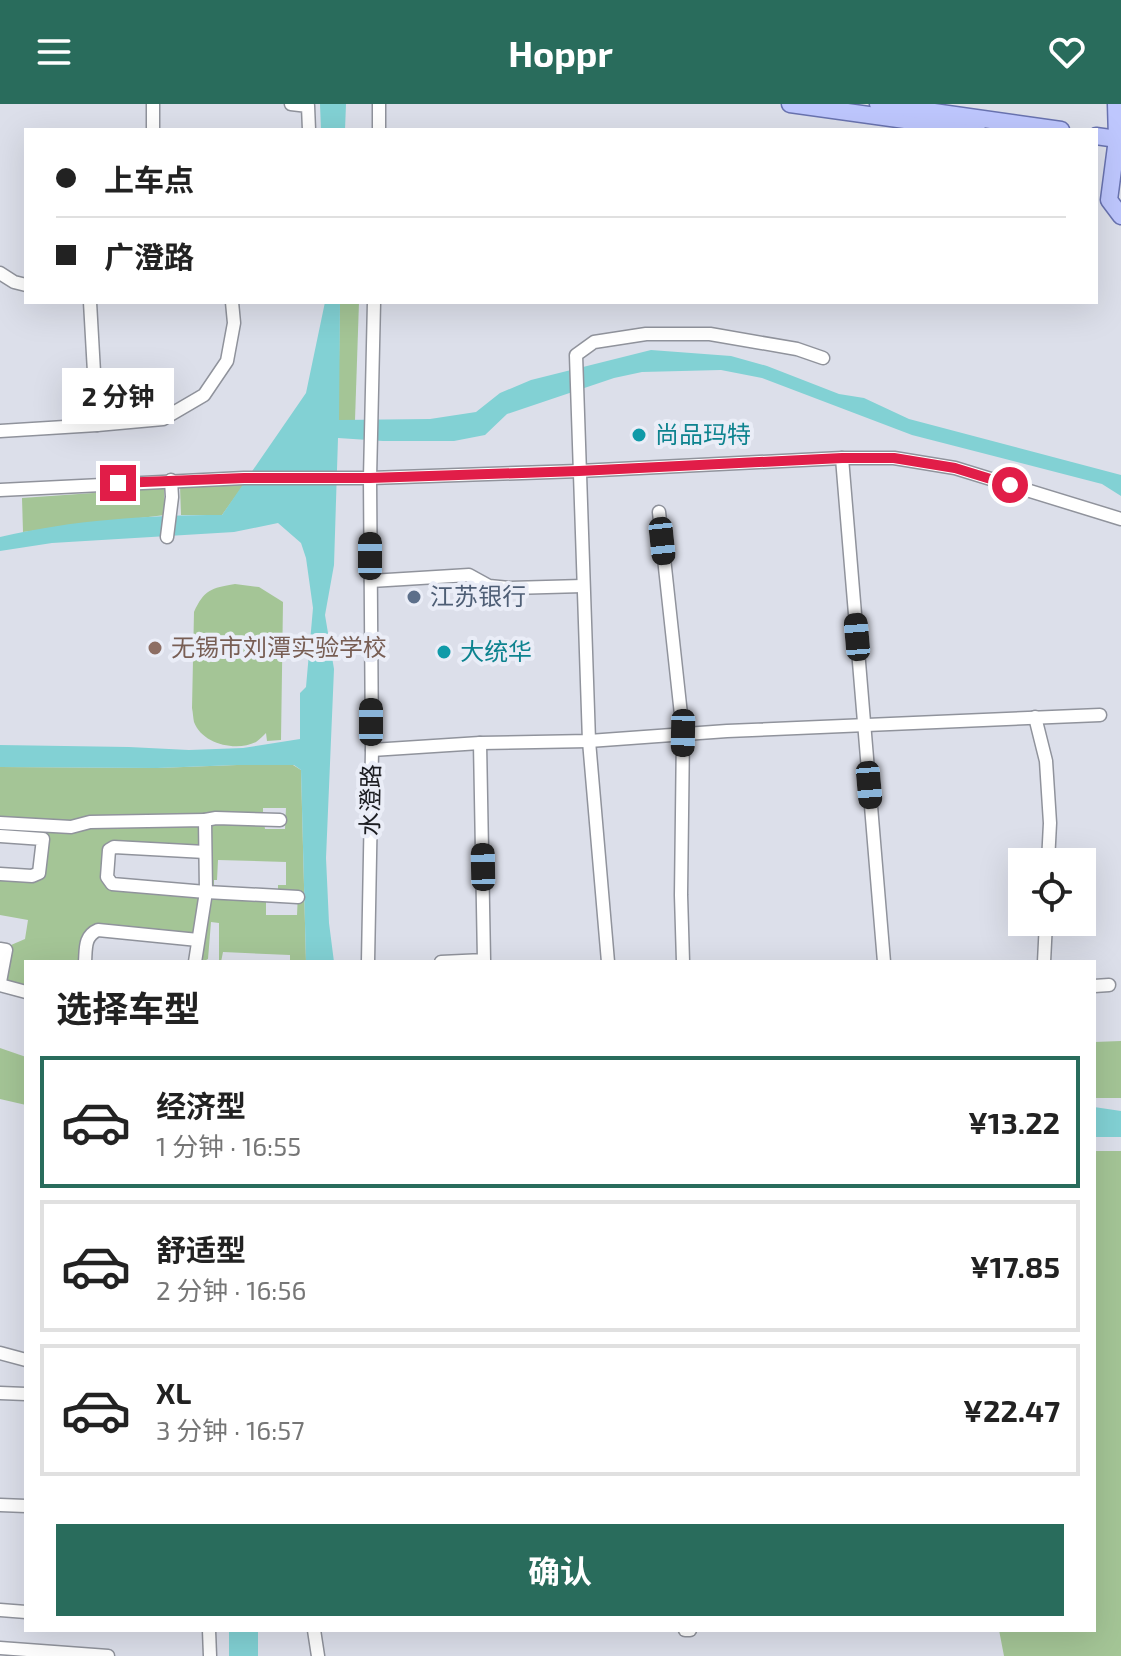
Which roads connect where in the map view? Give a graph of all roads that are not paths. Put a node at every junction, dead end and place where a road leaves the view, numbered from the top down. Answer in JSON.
{"nodes":[{"id":1,"x":153,"y":104,"type":"edge"},
{"id":2,"x":291,"y":104,"type":"edge"},
{"id":3,"x":379,"y":104,"type":"edge"},
{"id":4,"x":790,"y":104,"type":"edge"},
{"id":5,"x":878,"y":104,"type":"edge"},
{"id":6,"x":977,"y":104,"type":"edge"},
{"id":7,"x":1116,"y":104,"type":"edge"},
{"id":8,"x":960,"y":116,"type":"junction"},
{"id":9,"x":153,"y":128,"type":"edge"},
{"id":10,"x":309,"y":128,"type":"edge"},
{"id":11,"x":379,"y":128,"type":"edge"},
{"id":12,"x":963,"y":128,"type":"edge"},
{"id":13,"x":1047,"y":128,"type":"edge"},
{"id":14,"x":1098,"y":137,"type":"edge"},
{"id":15,"x":1116,"y":144,"type":"junction"},
{"id":16,"x":1098,"y":147,"type":"edge"},
{"id":17,"x":1098,"y":199,"type":"edge"},
{"id":18,"x":1121,"y":216,"type":"edge"},
{"id":19,"x":1121,"y":225,"type":"edge"},
{"id":20,"x":0,"y":273,"type":"edge"},
{"id":21,"x":24,"y":284,"type":"edge"},
{"id":22,"x":90,"y":304,"type":"edge"},
{"id":23,"x":232,"y":304,"type":"edge"},
{"id":24,"x":374,"y":304,"type":"edge"},
{"id":25,"x":823,"y":358,"type":"dead end"},
{"id":26,"x":97,"y":425,"type":"junction"},
{"id":27,"x":0,"y":431,"type":"edge"},
{"id":28,"x":842,"y":458,"type":"junction"},
{"id":29,"x":579,"y":471,"type":"junction"},
{"id":30,"x":370,"y":478,"type":"junction"},
{"id":31,"x":171,"y":480,"type":"junction"},
{"id":32,"x":0,"y":490,"type":"edge"},
{"id":33,"x":659,"y":512,"type":"dead end"},
{"id":34,"x":1121,"y":519,"type":"edge"},
{"id":35,"x":167,"y":537,"type":"dead end"},
{"id":36,"x":371,"y":581,"type":"junction"},
{"id":37,"x":583,"y":586,"type":"junction"},
{"id":38,"x":1100,"y":715,"type":"dead end"},
{"id":39,"x":1035,"y":717,"type":"junction"},
{"id":40,"x":864,"y":726,"type":"junction"},
{"id":41,"x":683,"y":733,"type":"junction"},
{"id":42,"x":589,"y":741,"type":"junction"},
{"id":43,"x":480,"y":743,"type":"junction"},
{"id":44,"x":372,"y":750,"type":"junction"},
{"id":45,"x":205,"y":820,"type":"junction"},
{"id":46,"x":280,"y":820,"type":"dead end"},
{"id":47,"x":0,"y":823,"type":"edge"},
{"id":48,"x":29,"y":824,"type":"junction"},
{"id":49,"x":0,"y":836,"type":"edge"},
{"id":50,"x":28,"y":838,"type":"junction"},
{"id":51,"x":1049,"y":848,"type":"edge"},
{"id":52,"x":205,"y":852,"type":"junction"},
{"id":53,"x":0,"y":874,"type":"edge"},
{"id":54,"x":206,"y":892,"type":"junction"},
{"id":55,"x":298,"y":897,"type":"dead end"},
{"id":56,"x":1045,"y":936,"type":"edge"},
{"id":57,"x":198,"y":940,"type":"junction"},
{"id":58,"x":0,"y":949,"type":"edge"},
{"id":59,"x":85,"y":960,"type":"edge"},
{"id":60,"x":195,"y":960,"type":"edge"},
{"id":61,"x":368,"y":960,"type":"edge"},
{"id":62,"x":484,"y":960,"type":"edge"},
{"id":63,"x":608,"y":960,"type":"edge"},
{"id":64,"x":683,"y":960,"type":"edge"},
{"id":65,"x":884,"y":960,"type":"edge"},
{"id":66,"x":1044,"y":960,"type":"edge"},
{"id":67,"x":0,"y":983,"type":"edge"},
{"id":68,"x":1109,"y":985,"type":"dead end"},
{"id":69,"x":1096,"y":986,"type":"edge"},
{"id":70,"x":24,"y":991,"type":"edge"},
{"id":71,"x":0,"y":1353,"type":"edge"},
{"id":72,"x":24,"y":1359,"type":"edge"},
{"id":73,"x":0,"y":1393,"type":"edge"},
{"id":74,"x":24,"y":1394,"type":"edge"},
{"id":75,"x":0,"y":1505,"type":"edge"},
{"id":76,"x":24,"y":1506,"type":"edge"},
{"id":77,"x":0,"y":1610,"type":"edge"},
{"id":78,"x":24,"y":1612,"type":"edge"},
{"id":79,"x":209,"y":1632,"type":"edge"},
{"id":80,"x":314,"y":1632,"type":"edge"},
{"id":81,"x":0,"y":1648,"type":"edge"},
{"id":82,"x":108,"y":1656,"type":"edge"},
{"id":83,"x":210,"y":1656,"type":"edge"},
{"id":84,"x":318,"y":1656,"type":"edge"}],
"edges":[{"from":1,"to":9,"type":"street"},
{"from":2,"to":10,"type":"street"},
{"from":3,"to":11,"type":"street"},
{"from":4,"to":12,"type":"main road"},
{"from":5,"to":8,"type":"main road"},
{"from":6,"to":8,"type":"main road"},
{"from":7,"to":15,"type":"main road"},
{"from":8,"to":13,"type":"main road"},
{"from":14,"to":15,"type":"main road"},
{"from":15,"to":16,"type":"main road"},
{"from":15,"to":18,"type":"main road"},
{"from":17,"to":19,"type":"main road"},
{"from":20,"to":21,"type":"street"},
{"from":22,"to":26,"type":"street"},
{"from":23,"to":26,"type":"street"},
{"from":24,"to":30,"type":"street","name":"水澄路"},
{"from":25,"to":29,"type":"street"},
{"from":26,"to":27,"type":"street"},
{"from":28,"to":29,"type":"street"},
{"from":28,"to":34,"type":"street"},
{"from":28,"to":40,"type":"street"},
{"from":29,"to":30,"type":"street"},
{"from":29,"to":37,"type":"street"},
{"from":30,"to":31,"type":"street"},
{"from":30,"to":36,"type":"street","name":"水澄路"},
{"from":31,"to":32,"type":"street"},
{"from":31,"to":35,"type":"street"},
{"from":33,"to":41,"type":"street"},
{"from":36,"to":37,"type":"street"},
{"from":36,"to":44,"type":"street","name":"水澄路"},
{"from":37,"to":42,"type":"street"},
{"from":38,"to":39,"type":"street"},
{"from":39,"to":40,"type":"street"},
{"from":39,"to":51,"type":"street"},
{"from":40,"to":41,"type":"street"},
{"from":40,"to":65,"type":"street"},
{"from":41,"to":42,"type":"street"},
{"from":41,"to":64,"type":"street"},
{"from":42,"to":43,"type":"street"},
{"from":42,"to":63,"type":"street"},
{"from":43,"to":44,"type":"street"},
{"from":43,"to":62,"type":"street"},
{"from":44,"to":61,"type":"street","name":"水澄路"},
{"from":45,"to":46,"type":"street"},
{"from":45,"to":48,"type":"street"},
{"from":45,"to":52,"type":"street"},
{"from":47,"to":48,"type":"street"},
{"from":48,"to":50,"type":"street"},
{"from":49,"to":50,"type":"street"},
{"from":50,"to":53,"type":"street"},
{"from":52,"to":54,"type":"street"},
{"from":52,"to":54,"type":"street"},
{"from":54,"to":55,"type":"street"},
{"from":54,"to":57,"type":"street"},
{"from":56,"to":66,"type":"street"},
{"from":57,"to":59,"type":"street"},
{"from":57,"to":60,"type":"street"},
{"from":58,"to":67,"type":"street"},
{"from":67,"to":70,"type":"street"},
{"from":68,"to":69,"type":"street"},
{"from":71,"to":72,"type":"street"},
{"from":73,"to":74,"type":"street"},
{"from":75,"to":76,"type":"street"},
{"from":77,"to":78,"type":"street"},
{"from":79,"to":83,"type":"street"},
{"from":80,"to":84,"type":"street"},
{"from":81,"to":82,"type":"street"}]}
